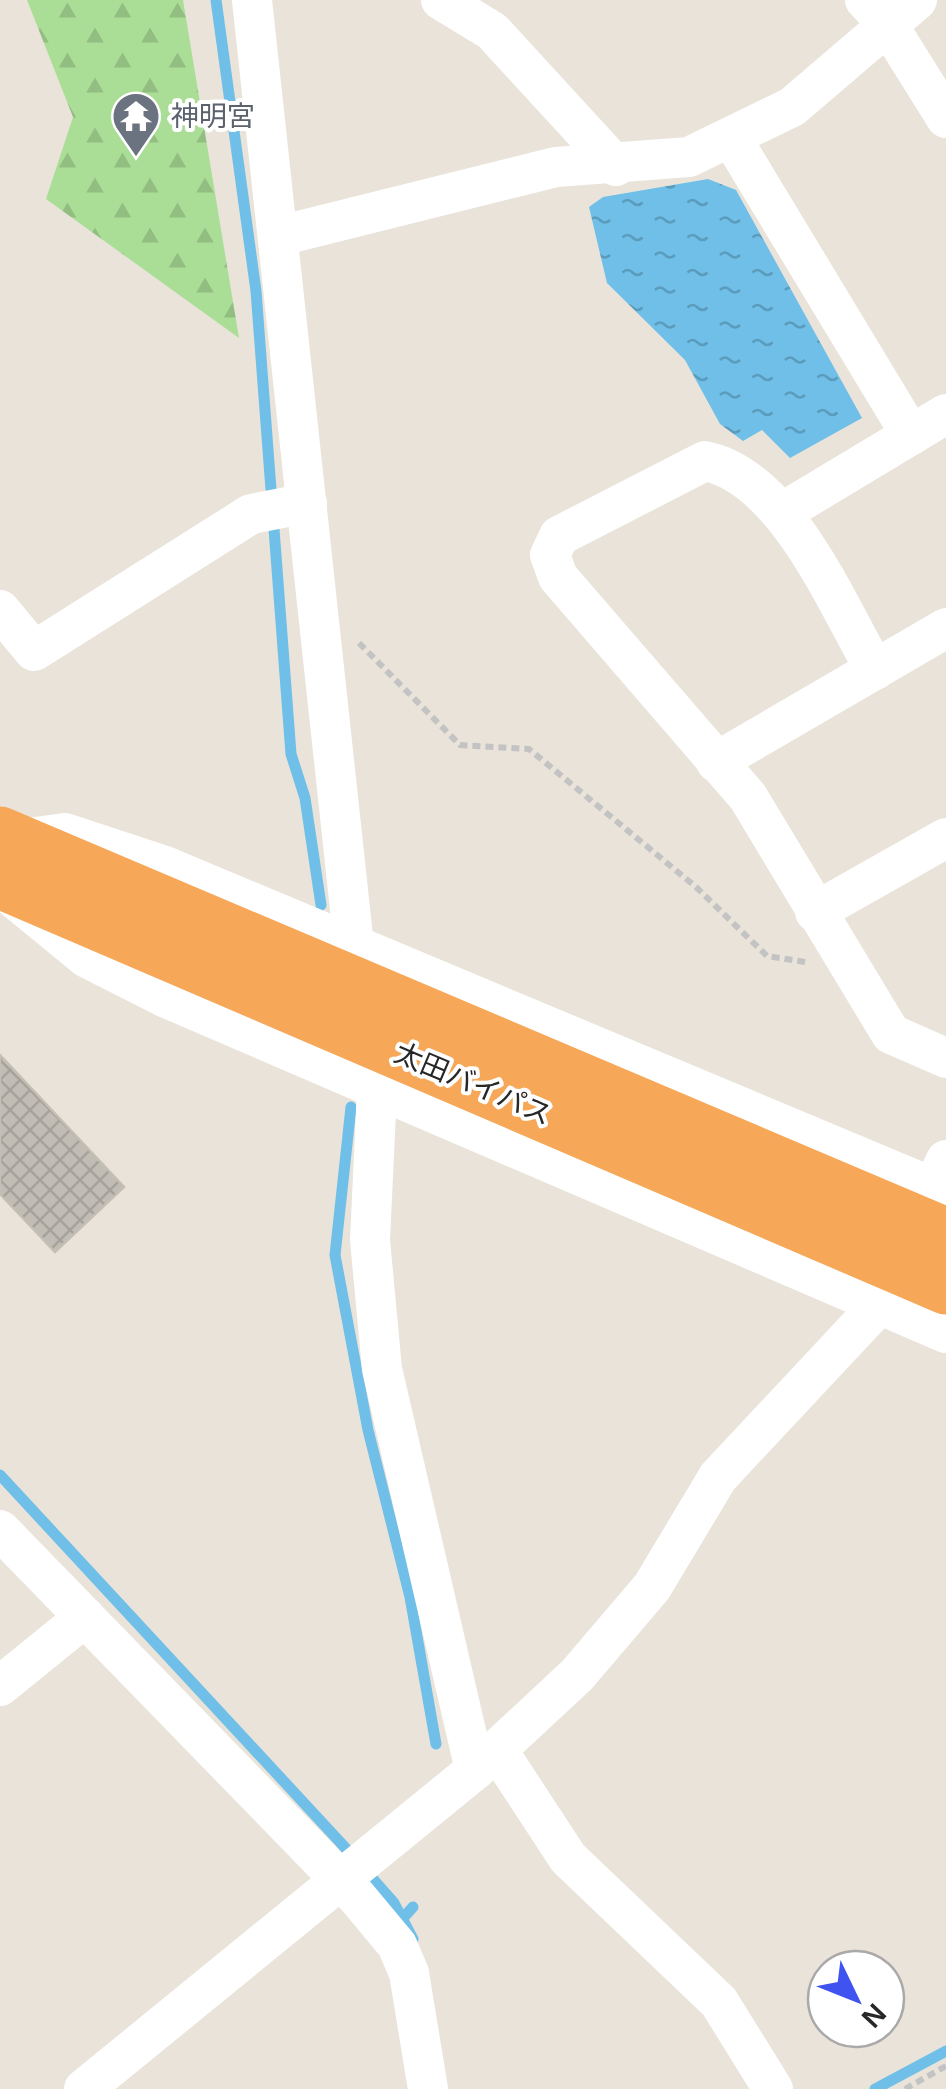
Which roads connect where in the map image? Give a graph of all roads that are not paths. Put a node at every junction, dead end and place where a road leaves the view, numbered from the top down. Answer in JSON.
{"nodes":[{"id":1,"x":252,"y":0,"type":"edge"},
{"id":2,"x":441,"y":0,"type":"edge"},
{"id":3,"x":890,"y":7,"type":"edge"},
{"id":4,"x":946,"y":118,"type":"edge"},
{"id":5,"x":732,"y":140,"type":"junction"},
{"id":6,"x":616,"y":166,"type":"junction"},
{"id":7,"x":279,"y":236,"type":"junction"},
{"id":8,"x":946,"y":414,"type":"edge"},
{"id":9,"x":911,"y":435,"type":"junction"},
{"id":10,"x":306,"y":503,"type":"junction"},
{"id":11,"x":783,"y":512,"type":"junction"},
{"id":12,"x":0,"y":610,"type":"edge"},
{"id":13,"x":946,"y":628,"type":"edge"},
{"id":14,"x":876,"y":670,"type":"junction"},
{"id":15,"x":716,"y":762,"type":"junction"},
{"id":16,"x":946,"y":838,"type":"edge"},
{"id":17,"x":3,"y":860,"type":"edge"},
{"id":18,"x":814,"y":912,"type":"junction"},
{"id":19,"x":354,"y":946,"type":"junction"},
{"id":20,"x":946,"y":1058,"type":"edge"},
{"id":21,"x":378,"y":1090,"type":"junction"},
{"id":22,"x":919,"y":1222,"type":"edge"},
{"id":23,"x":946,"y":1287,"type":"edge"},
{"id":24,"x":946,"y":1333,"type":"edge"},
{"id":25,"x":1,"y":1532,"type":"edge"},
{"id":26,"x":85,"y":1617,"type":"junction"},
{"id":27,"x":0,"y":1686,"type":"edge"},
{"id":28,"x":486,"y":1760,"type":"junction"},
{"id":29,"x":338,"y":1881,"type":"junction"},
{"id":30,"x":84,"y":2089,"type":"edge"},
{"id":31,"x":428,"y":2089,"type":"edge"},
{"id":32,"x":773,"y":2089,"type":"edge"}],
"edges":[{"from":1,"to":7,"type":"street"},
{"from":2,"to":6,"type":"street"},
{"from":3,"to":4,"type":"street"},
{"from":3,"to":5,"type":"street"},
{"from":5,"to":6,"type":"street"},
{"from":5,"to":9,"type":"street"},
{"from":6,"to":7,"type":"street"},
{"from":7,"to":10,"type":"street"},
{"from":8,"to":9,"type":"street"},
{"from":9,"to":11,"type":"street"},
{"from":10,"to":12,"type":"street"},
{"from":10,"to":19,"type":"street"},
{"from":11,"to":14,"type":"street"},
{"from":11,"to":15,"type":"street"},
{"from":13,"to":14,"type":"street"},
{"from":14,"to":15,"type":"street"},
{"from":15,"to":18,"type":"street"},
{"from":16,"to":18,"type":"street"},
{"from":17,"to":19,"type":"street"},
{"from":17,"to":21,"type":"street"},
{"from":17,"to":22,"type":"highway","name":"太田バイパス"},
{"from":18,"to":20,"type":"street"},
{"from":19,"to":22,"type":"street"},
{"from":21,"to":22,"type":"street"},
{"from":21,"to":28,"type":"street"},
{"from":22,"to":23,"type":"highway","name":"太田バイパス"},
{"from":22,"to":24,"type":"street"},
{"from":22,"to":28,"type":"street"},
{"from":25,"to":26,"type":"street"},
{"from":26,"to":27,"type":"street"},
{"from":26,"to":29,"type":"street"},
{"from":28,"to":29,"type":"street"},
{"from":28,"to":32,"type":"street"},
{"from":29,"to":30,"type":"street"},
{"from":29,"to":31,"type":"street"}]}
